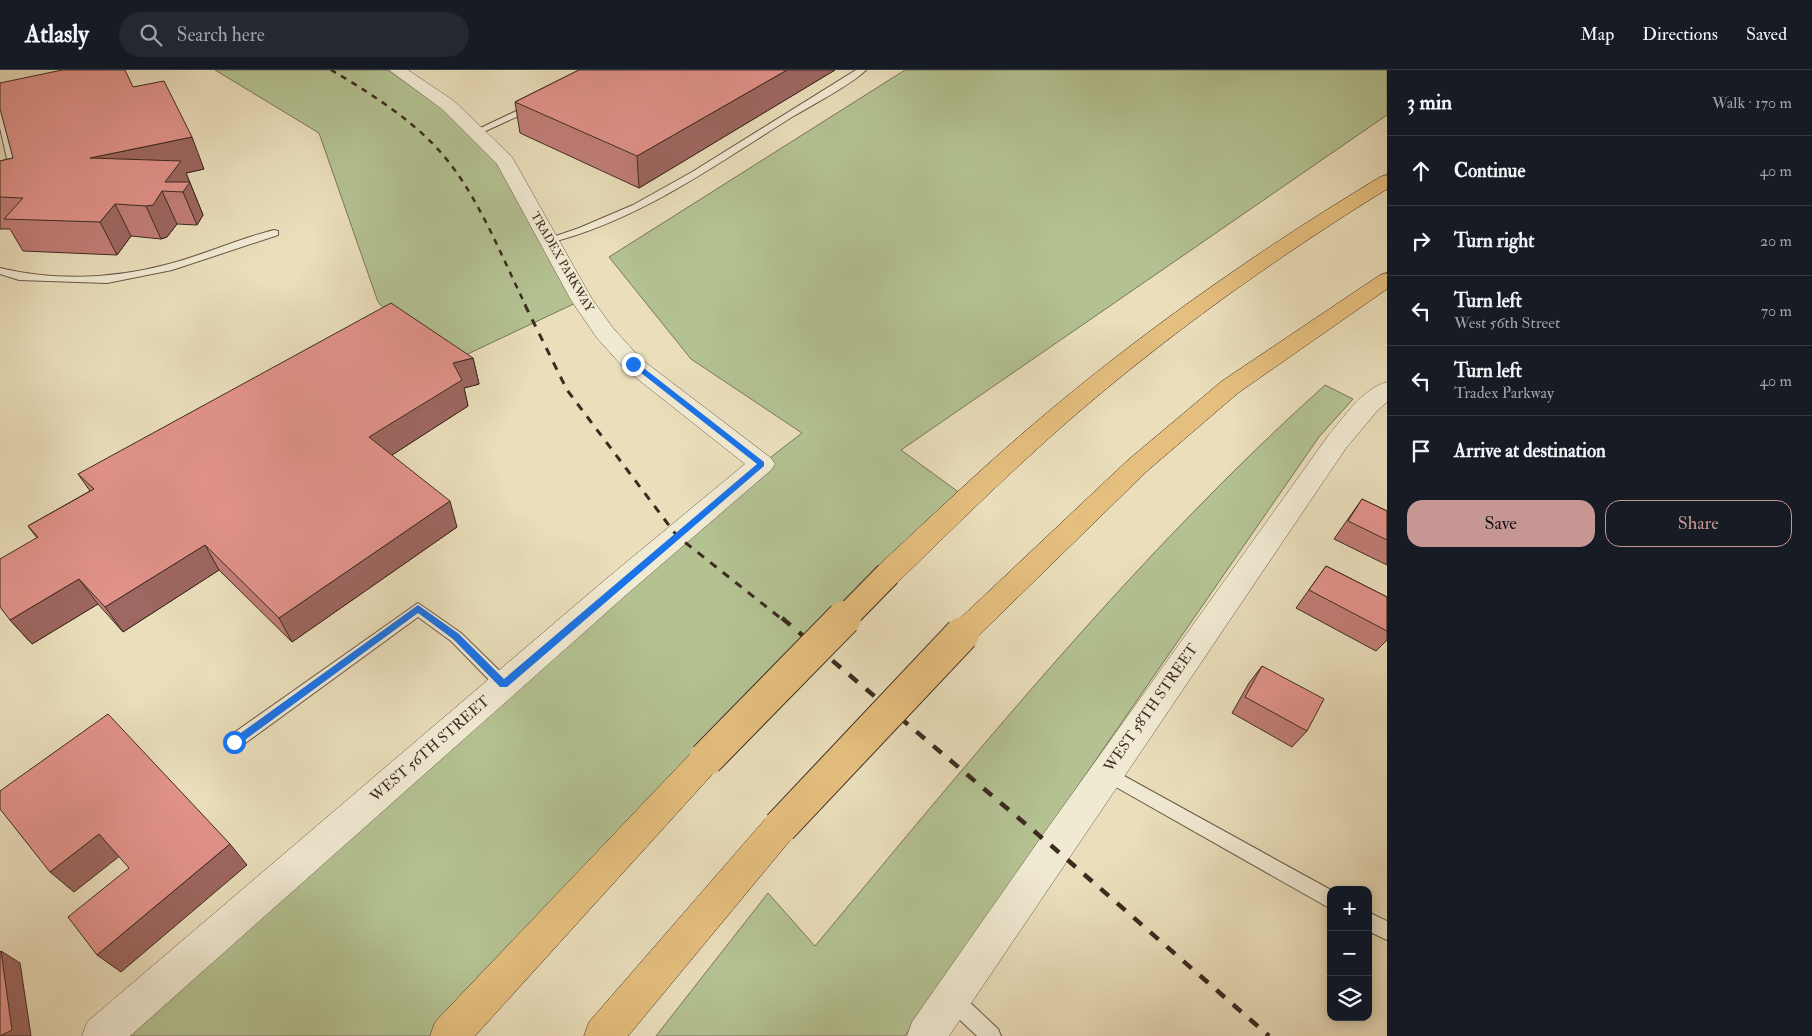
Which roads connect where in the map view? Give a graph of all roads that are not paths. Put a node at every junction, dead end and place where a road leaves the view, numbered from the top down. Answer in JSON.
{"nodes":[{"id":1,"x":397,"y":70,"type":"edge"},
{"id":2,"x":862,"y":70,"type":"edge"},
{"id":3,"x":545,"y":101,"type":"edge"},
{"id":4,"x":0,"y":108,"type":"edge"},
{"id":5,"x":476,"y":132,"type":"junction"},
{"id":6,"x":0,"y":170,"type":"edge"},
{"id":7,"x":1387,"y":181,"type":"edge"},
{"id":8,"x":274,"y":233,"type":"dead end"},
{"id":9,"x":549,"y":240,"type":"junction"},
{"id":10,"x":0,"y":271,"type":"edge"},
{"id":11,"x":1387,"y":278,"type":"edge"},
{"id":12,"x":1387,"y":390,"type":"edge"},
{"id":13,"x":762,"y":464,"type":"joint"},
{"id":14,"x":504,"y":685,"type":"junction"},
{"id":15,"x":234,"y":742,"type":"dead end"},
{"id":16,"x":1106,"y":773,"type":"junction"},
{"id":17,"x":1327,"y":898,"type":"edge"},
{"id":18,"x":1372,"y":923,"type":"edge"},
{"id":19,"x":1387,"y":931,"type":"edge"},
{"id":20,"x":951,"y":999,"type":"junction"},
{"id":21,"x":101,"y":1036,"type":"edge"},
{"id":22,"x":449,"y":1036,"type":"edge"},
{"id":23,"x":603,"y":1036,"type":"edge"},
{"id":24,"x":926,"y":1036,"type":"edge"},
{"id":25,"x":991,"y":1036,"type":"edge"}],
"edges":[{"from":1,"to":5,"type":"street","name":"TRADEX PARKWAY"},
{"from":2,"to":9,"type":"lane"},
{"from":3,"to":5,"type":"lane"},
{"from":4,"to":6,"type":"lane"},
{"from":5,"to":9,"type":"street","name":"TRADEX PARKWAY"},
{"from":7,"to":22,"type":"highway","bridge":true},
{"from":8,"to":10,"type":"lane"},
{"from":9,"to":13,"type":"street","name":"TRADEX PARKWAY"},
{"from":11,"to":23,"type":"highway","bridge":true},
{"from":12,"to":16,"type":"street","name":"WEST 58TH STREET"},
{"from":13,"to":14,"type":"street","name":"WEST 56TH STREET"},
{"from":14,"to":15,"type":"lane"},
{"from":14,"to":21,"type":"street","name":"WEST 56TH STREET"},
{"from":16,"to":17,"type":"lane"},
{"from":16,"to":20,"type":"street","name":"WEST 58TH STREET"},
{"from":18,"to":19,"type":"lane"},
{"from":20,"to":24,"type":"street","name":"WEST 58TH STREET"},
{"from":20,"to":25,"type":"lane"}]}
